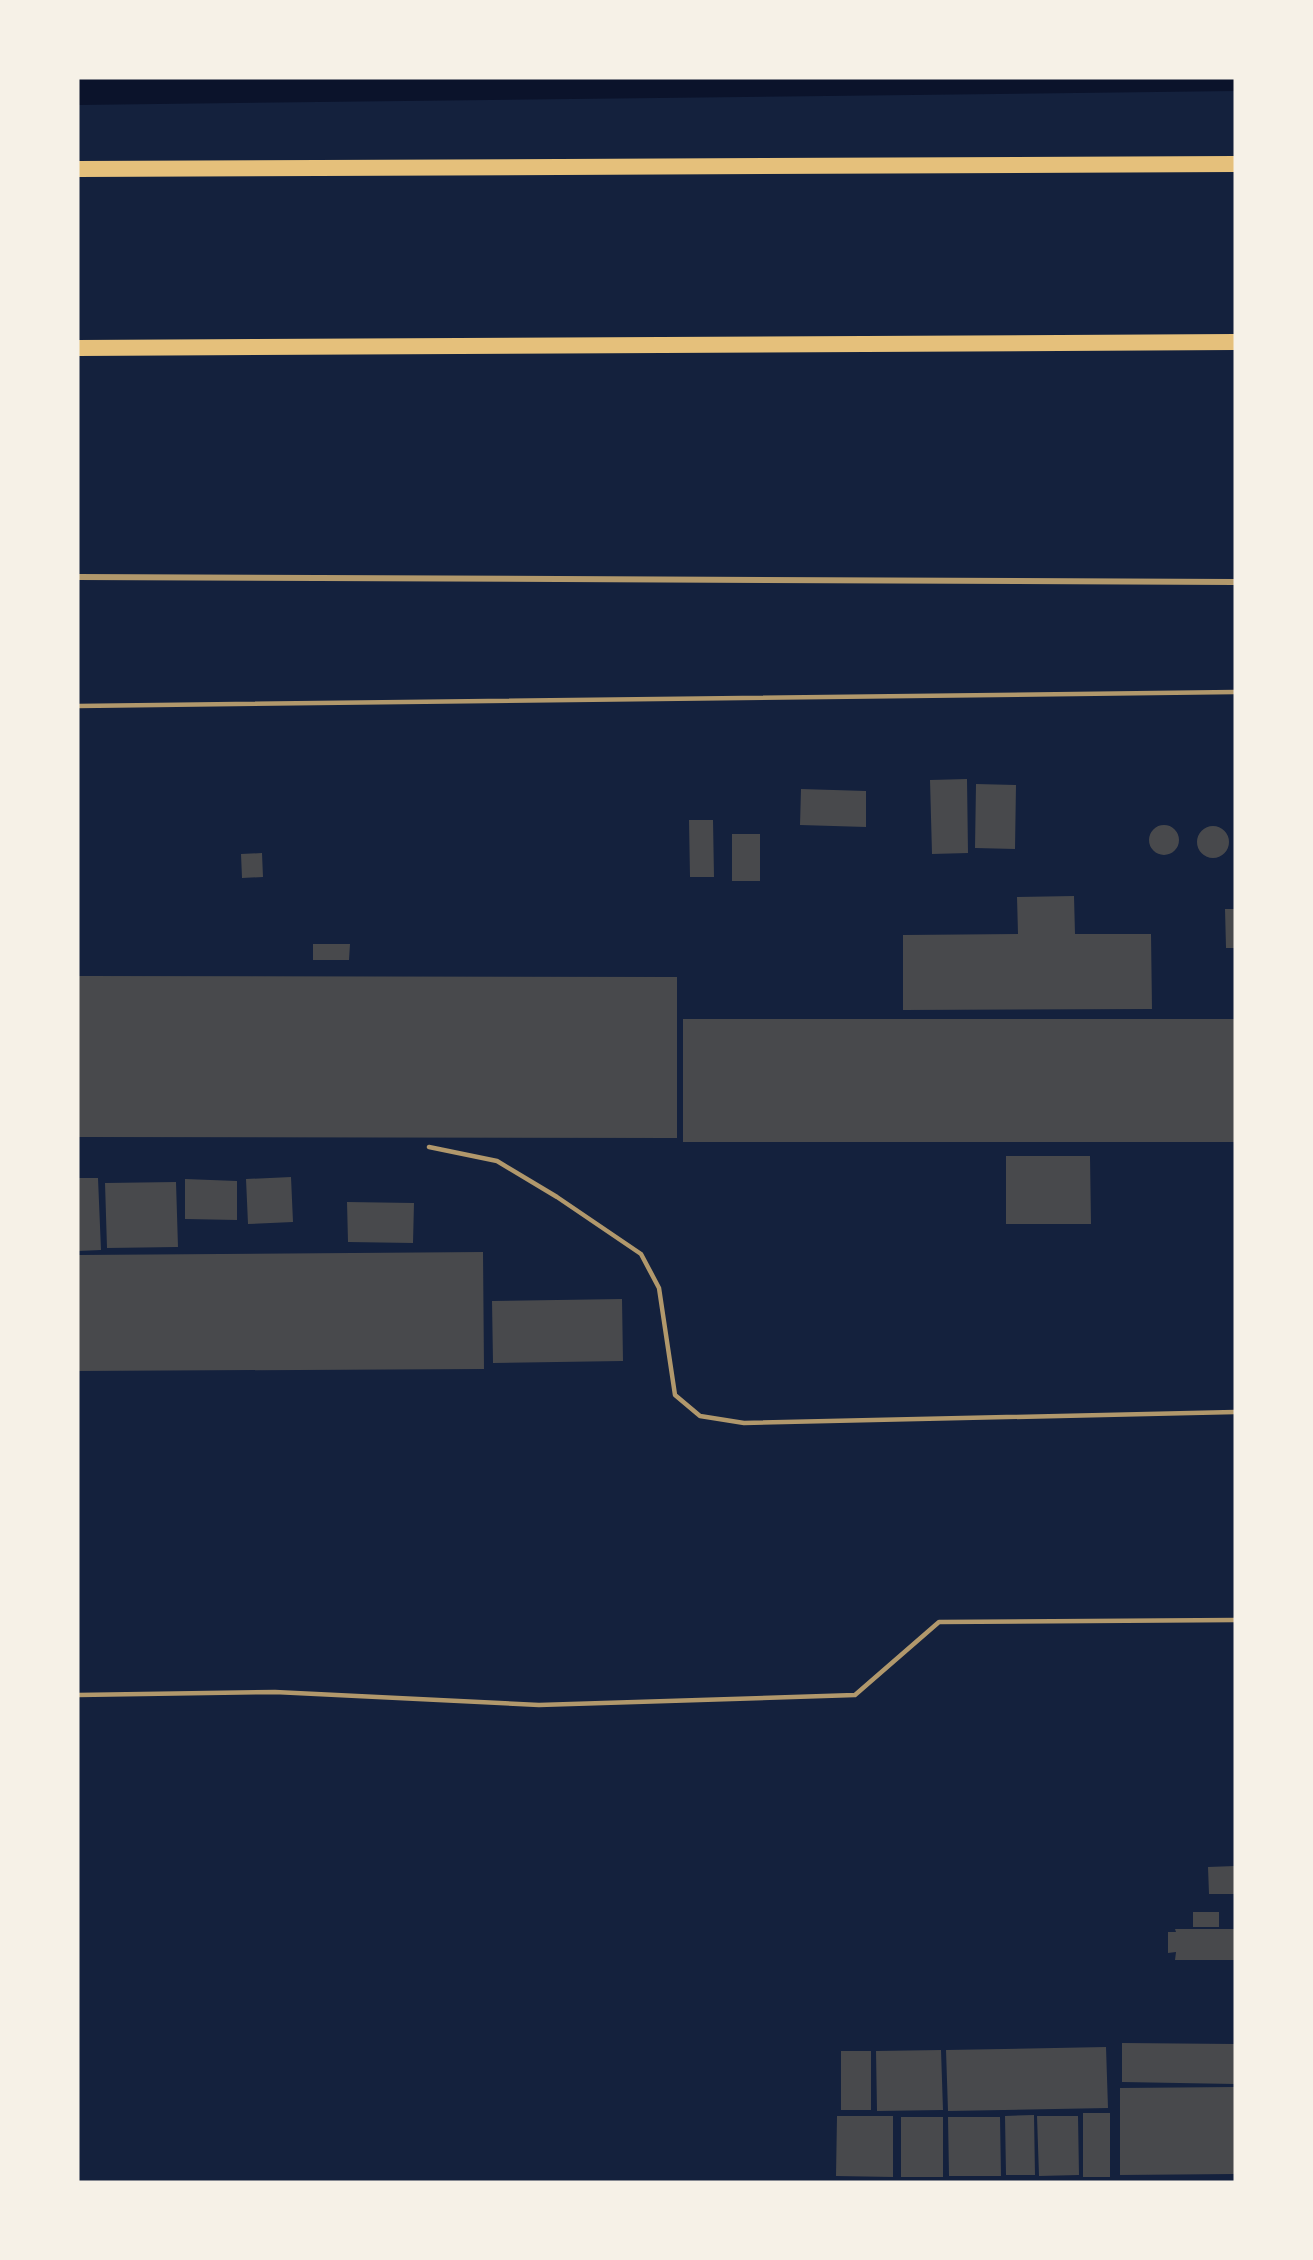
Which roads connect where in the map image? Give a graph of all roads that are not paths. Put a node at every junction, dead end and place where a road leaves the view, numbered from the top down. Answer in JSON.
{"nodes":[{"id":1,"x":1235,"y":164,"type":"edge"},
{"id":2,"x":78,"y":168,"type":"edge"},
{"id":3,"x":1235,"y":342,"type":"edge"},
{"id":4,"x":78,"y":348,"type":"edge"},
{"id":5,"x":78,"y":577,"type":"edge"},
{"id":6,"x":1235,"y":582,"type":"edge"},
{"id":7,"x":1235,"y":692,"type":"edge"},
{"id":8,"x":78,"y":706,"type":"edge"},
{"id":9,"x":429,"y":1147,"type":"dead end"},
{"id":10,"x":1235,"y":1412,"type":"edge"},
{"id":11,"x":1235,"y":1620,"type":"edge"},
{"id":12,"x":78,"y":1695,"type":"edge"}],
"edges":[{"from":1,"to":2,"type":"highway"},
{"from":3,"to":4,"type":"highway"},
{"from":5,"to":6,"type":"street"},
{"from":7,"to":8,"type":"lane"},
{"from":9,"to":10,"type":"lane"},
{"from":11,"to":12,"type":"lane"}]}
